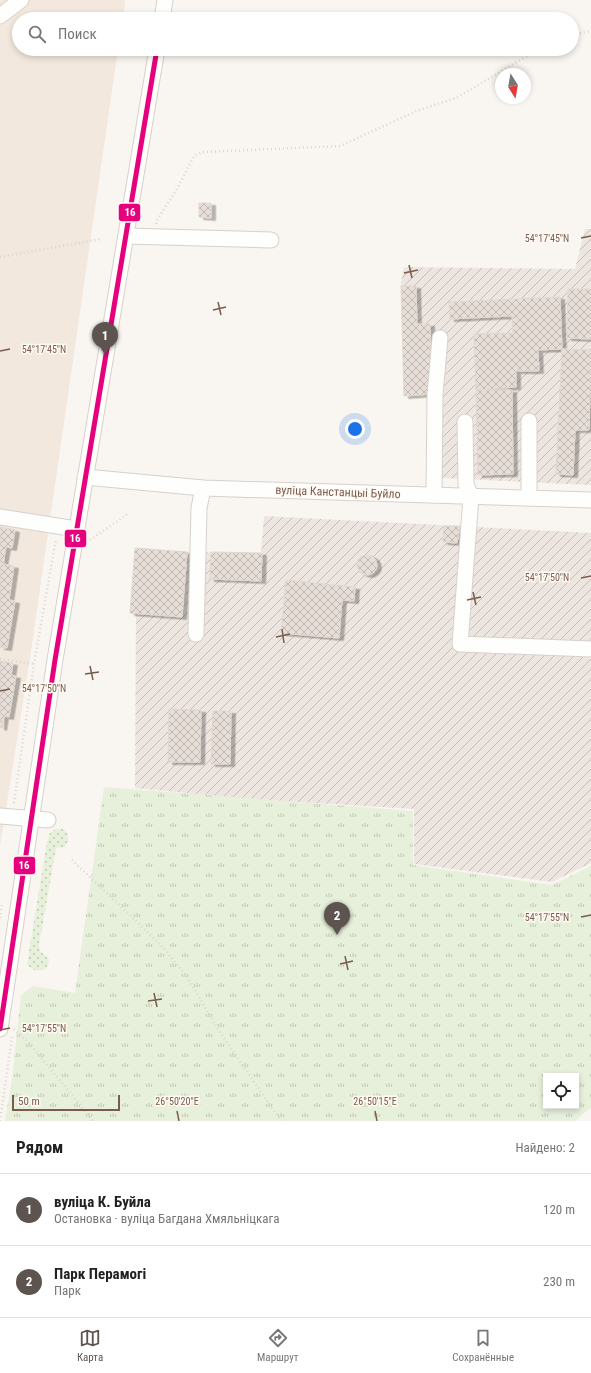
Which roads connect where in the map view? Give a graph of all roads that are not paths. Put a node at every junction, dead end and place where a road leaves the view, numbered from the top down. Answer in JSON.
{"nodes":[{"id":1,"x":21,"y":0,"type":"edge"},
{"id":2,"x":165,"y":0,"type":"edge"},
{"id":3,"x":163,"y":12,"type":"edge"},
{"id":4,"x":0,"y":16,"type":"edge"},
{"id":5,"x":156,"y":56,"type":"edge"},
{"id":6,"x":126,"y":236,"type":"junction"},
{"id":7,"x":271,"y":240,"type":"dead end"},
{"id":8,"x":440,"y":338,"type":"dead end"},
{"id":9,"x":530,"y":421,"type":"dead end"},
{"id":10,"x":465,"y":422,"type":"dead end"},
{"id":11,"x":85,"y":477,"type":"junction"},
{"id":12,"x":203,"y":488,"type":"junction"},
{"id":13,"x":434,"y":495,"type":"junction"},
{"id":14,"x":471,"y":496,"type":"junction"},
{"id":15,"x":529,"y":498,"type":"junction"},
{"id":16,"x":591,"y":500,"type":"edge"},
{"id":17,"x":0,"y":517,"type":"edge"},
{"id":18,"x":76,"y":529,"type":"junction"},
{"id":19,"x":196,"y":634,"type":"dead end"},
{"id":20,"x":591,"y":649,"type":"edge"},
{"id":21,"x":7,"y":812,"type":"edge"},
{"id":22,"x":31,"y":819,"type":"junction"},
{"id":23,"x":48,"y":820,"type":"dead end"},
{"id":24,"x":7,"y":1029,"type":"edge"}],
"edges":[{"from":1,"to":4,"type":"street"},
{"from":2,"to":3,"type":"street"},
{"from":5,"to":6,"type":"street"},
{"from":6,"to":7,"type":"street"},
{"from":6,"to":11,"type":"street"},
{"from":8,"to":13,"type":"street"},
{"from":9,"to":15,"type":"street"},
{"from":10,"to":14,"type":"street"},
{"from":11,"to":12,"type":"street","name":"вуліца Канстанцыі Буйло"},
{"from":11,"to":18,"type":"street"},
{"from":12,"to":13,"type":"street","name":"вуліца Канстанцыі Буйло"},
{"from":12,"to":19,"type":"street"},
{"from":13,"to":14,"type":"street","name":"вуліца Канстанцыі Буйло"},
{"from":14,"to":15,"type":"street","name":"вуліца Канстанцыі Буйло"},
{"from":14,"to":20,"type":"street"},
{"from":15,"to":16,"type":"street","name":"вуліца Канстанцыі Буйло"},
{"from":17,"to":18,"type":"street"},
{"from":18,"to":22,"type":"street"},
{"from":21,"to":22,"type":"street"},
{"from":22,"to":23,"type":"street"},
{"from":22,"to":24,"type":"street"}]}
